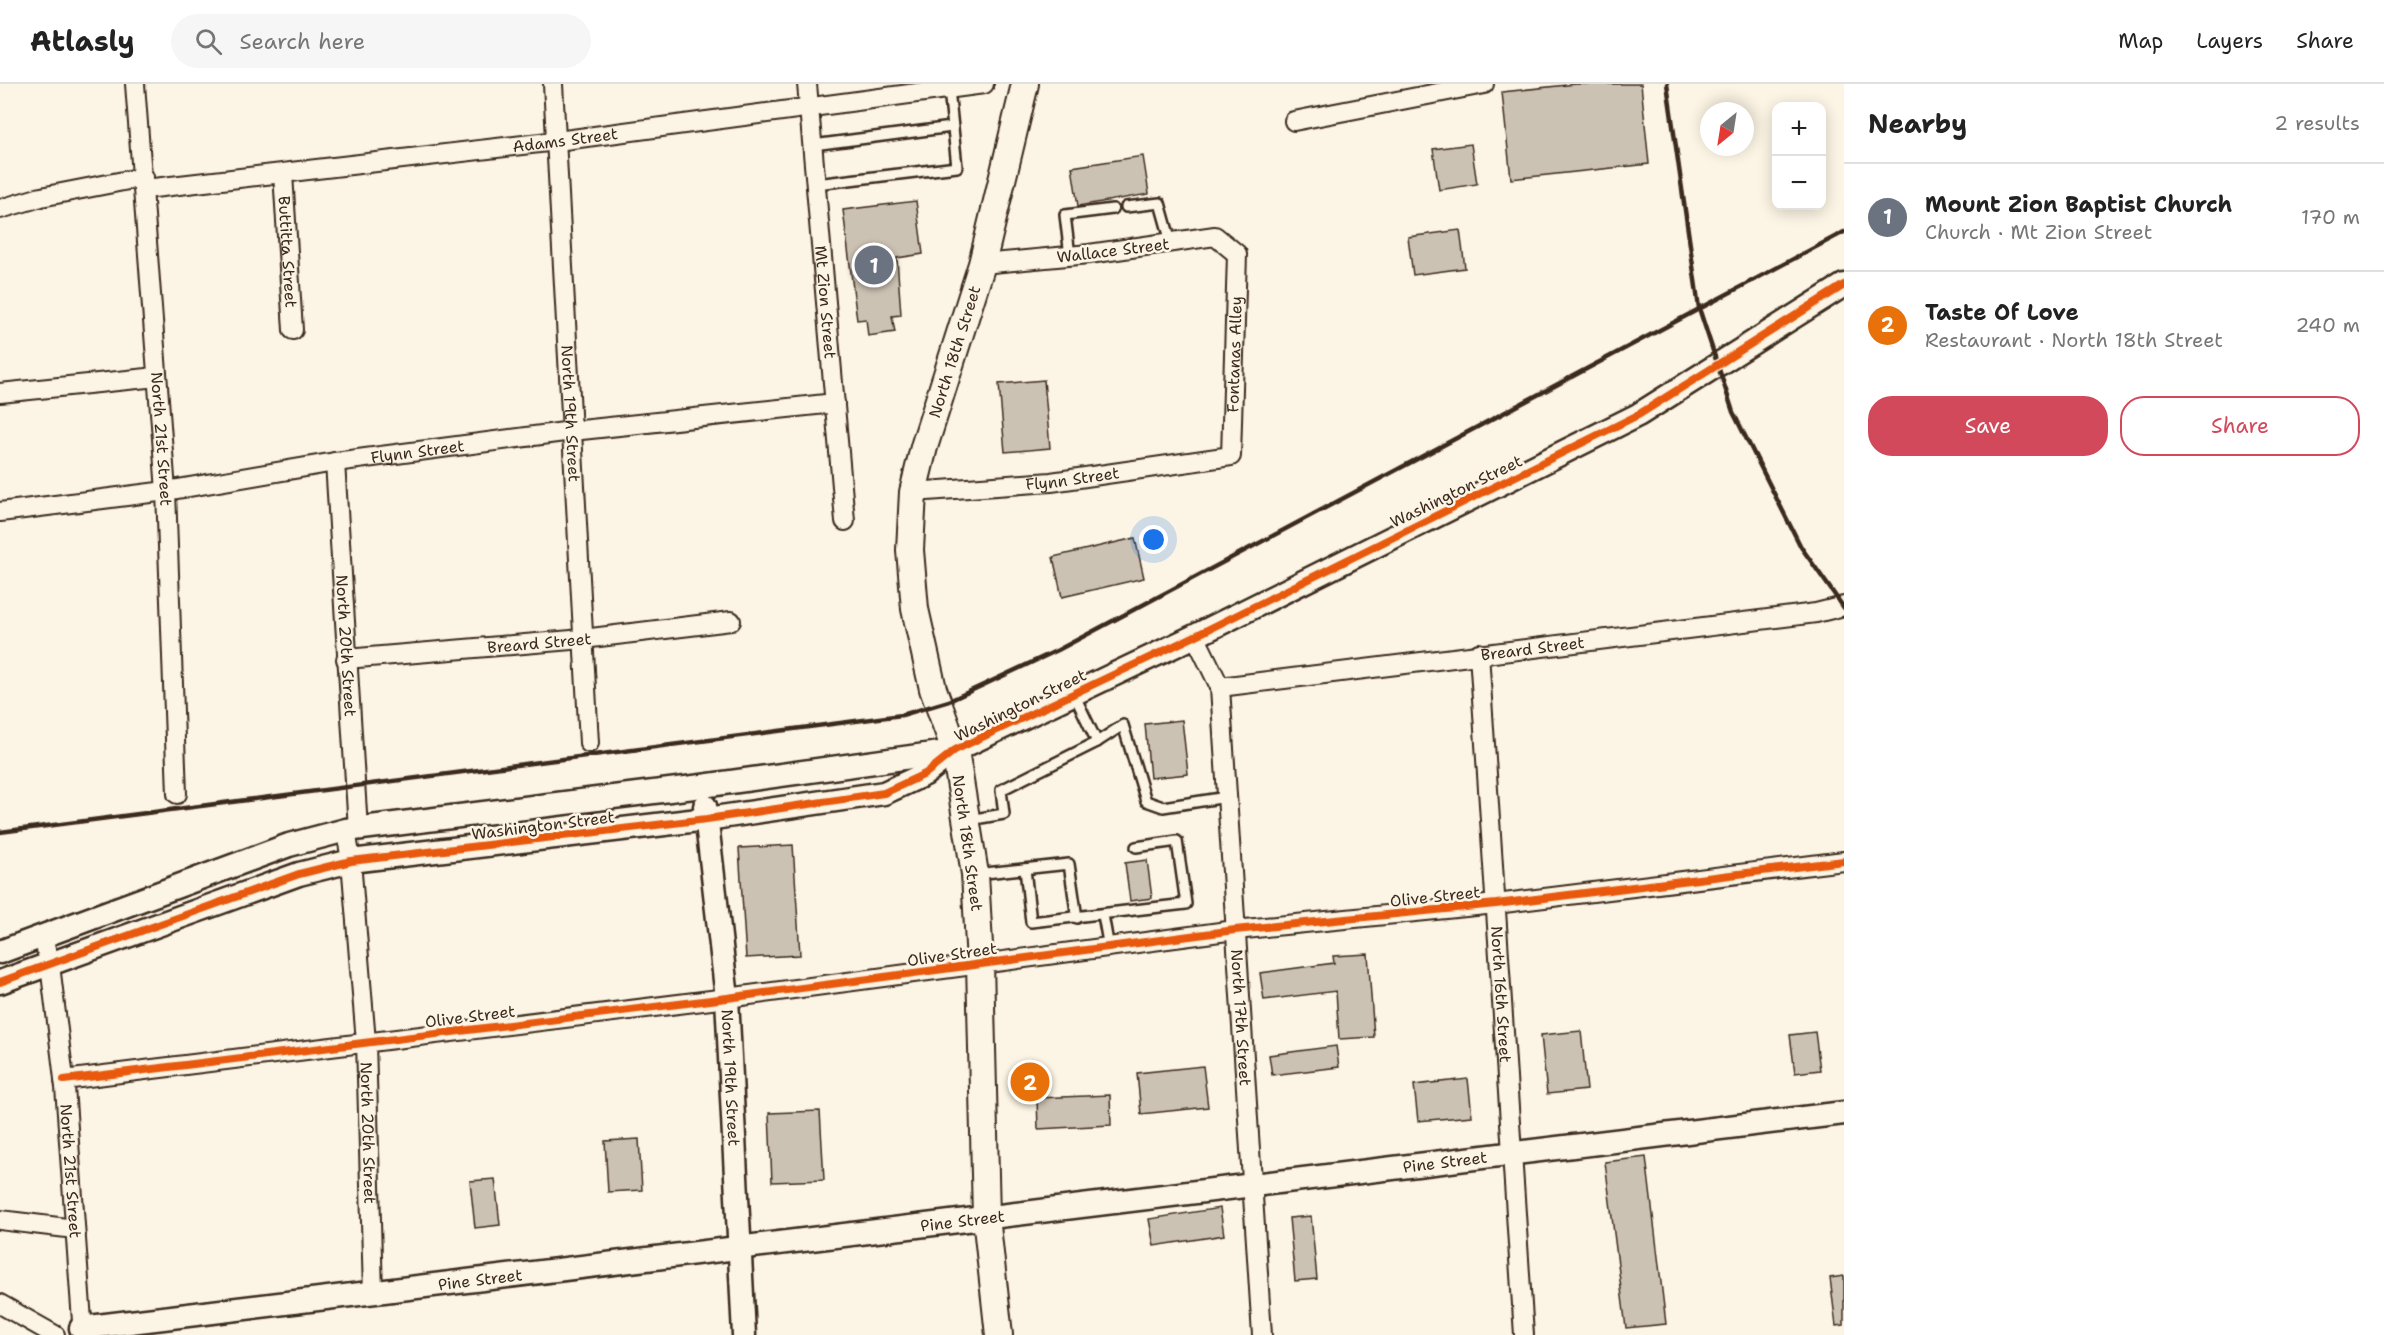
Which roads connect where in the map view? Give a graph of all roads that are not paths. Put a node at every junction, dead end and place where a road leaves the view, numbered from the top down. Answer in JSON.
{"nodes":[{"id":1,"x":135,"y":84,"type":"edge"},
{"id":2,"x":554,"y":84,"type":"edge"},
{"id":3,"x":807,"y":84,"type":"edge"},
{"id":4,"x":984,"y":84,"type":"edge"},
{"id":5,"x":1025,"y":84,"type":"edge"},
{"id":6,"x":1484,"y":84,"type":"edge"},
{"id":7,"x":949,"y":89,"type":"junction"},
{"id":8,"x":1403,"y":91,"type":"edge"},
{"id":9,"x":809,"y":108,"type":"junction"},
{"id":10,"x":1294,"y":121,"type":"dead end"},
{"id":11,"x":952,"y":127,"type":"junction"},
{"id":12,"x":556,"y":141,"type":"junction"},
{"id":13,"x":813,"y":145,"type":"junction"},
{"id":14,"x":283,"y":174,"type":"junction"},
{"id":15,"x":144,"y":183,"type":"junction"},
{"id":16,"x":816,"y":184,"type":"junction"},
{"id":17,"x":1126,"y":207,"type":"dead end"},
{"id":18,"x":0,"y":209,"type":"edge"},
{"id":19,"x":1113,"y":209,"type":"dead end"},
{"id":20,"x":1171,"y":242,"type":"junction"},
{"id":21,"x":1237,"y":255,"type":"joint"},
{"id":22,"x":1070,"y":256,"type":"junction"},
{"id":23,"x":982,"y":264,"type":"junction"},
{"id":24,"x":1844,"y":285,"type":"edge"},
{"id":25,"x":1844,"y":302,"type":"edge"},
{"id":26,"x":292,"y":330,"type":"dead end"},
{"id":27,"x":1742,"y":352,"type":"junction"},
{"id":28,"x":157,"y":377,"type":"junction"},
{"id":29,"x":0,"y":393,"type":"edge"},
{"id":30,"x":835,"y":403,"type":"junction"},
{"id":31,"x":572,"y":431,"type":"junction"},
{"id":32,"x":1231,"y":456,"type":"joint"},
{"id":33,"x":335,"y":462,"type":"junction"},
{"id":34,"x":166,"y":490,"type":"junction"},
{"id":35,"x":913,"y":492,"type":"junction"},
{"id":36,"x":0,"y":512,"type":"edge"},
{"id":37,"x":845,"y":521,"type":"dead end"},
{"id":38,"x":1844,"y":606,"type":"edge"},
{"id":39,"x":731,"y":621,"type":"dead end"},
{"id":40,"x":1195,"y":636,"type":"junction"},
{"id":41,"x":583,"y":639,"type":"junction"},
{"id":42,"x":1479,"y":653,"type":"junction"},
{"id":43,"x":346,"y":659,"type":"junction"},
{"id":44,"x":1220,"y":687,"type":"junction"},
{"id":45,"x":1074,"y":693,"type":"junction"},
{"id":46,"x":1097,"y":742,"type":"junction"},
{"id":47,"x":589,"y":743,"type":"dead end"},
{"id":48,"x":955,"y":750,"type":"junction"},
{"id":49,"x":702,"y":786,"type":"junction"},
{"id":50,"x":177,"y":794,"type":"dead end"},
{"id":51,"x":1227,"y":797,"type":"junction"},
{"id":52,"x":707,"y":819,"type":"junction"},
{"id":53,"x":966,"y":820,"type":"junction"},
{"id":54,"x":352,"y":830,"type":"junction"},
{"id":55,"x":1136,"y":847,"type":"dead end"},
{"id":56,"x":351,"y":861,"type":"junction"},
{"id":57,"x":1844,"y":861,"type":"edge"},
{"id":58,"x":1025,"y":869,"type":"junction"},
{"id":59,"x":975,"y":874,"type":"junction"},
{"id":60,"x":1496,"y":903,"type":"junction"},
{"id":61,"x":1103,"y":915,"type":"junction"},
{"id":62,"x":1077,"y":918,"type":"junction"},
{"id":63,"x":1235,"y":930,"type":"junction"},
{"id":64,"x":43,"y":937,"type":"junction"},
{"id":65,"x":1109,"y":948,"type":"junction"},
{"id":66,"x":0,"y":952,"type":"edge"},
{"id":67,"x":980,"y":963,"type":"junction"},
{"id":68,"x":50,"y":964,"type":"junction"},
{"id":69,"x":0,"y":982,"type":"edge"},
{"id":70,"x":727,"y":998,"type":"junction"},
{"id":71,"x":366,"y":1042,"type":"junction"},
{"id":72,"x":64,"y":1080,"type":"junction"},
{"id":73,"x":1844,"y":1113,"type":"edge"},
{"id":74,"x":1512,"y":1153,"type":"junction"},
{"id":75,"x":1252,"y":1185,"type":"junction"},
{"id":76,"x":986,"y":1217,"type":"junction"},
{"id":77,"x":0,"y":1220,"type":"edge"},
{"id":78,"x":75,"y":1229,"type":"junction"},
{"id":79,"x":738,"y":1248,"type":"junction"},
{"id":80,"x":373,"y":1293,"type":"junction"},
{"id":81,"x":0,"y":1304,"type":"edge"},
{"id":82,"x":82,"y":1331,"type":"edge"},
{"id":83,"x":55,"y":1335,"type":"edge"},
{"id":84,"x":744,"y":1335,"type":"edge"},
{"id":85,"x":999,"y":1335,"type":"edge"},
{"id":86,"x":1262,"y":1335,"type":"edge"},
{"id":87,"x":1524,"y":1335,"type":"edge"}],
"edges":[{"from":1,"to":15,"type":"street","name":"North 21st Street"},
{"from":2,"to":12,"type":"street","name":"North 19th Street"},
{"from":3,"to":9,"type":"street","name":"Mt Zion Street"},
{"from":4,"to":7,"type":"street","name":"Adams Street"},
{"from":5,"to":23,"type":"main road","name":"North 18th Street"},
{"from":6,"to":8,"type":"street"},
{"from":7,"to":9,"type":"street","name":"Adams Street"},
{"from":7,"to":11,"type":"lane"},
{"from":8,"to":10,"type":"street"},
{"from":9,"to":12,"type":"street","name":"Adams Street"},
{"from":9,"to":13,"type":"street","name":"Mt Zion Street"},
{"from":11,"to":13,"type":"lane"},
{"from":11,"to":16,"type":"lane"},
{"from":12,"to":14,"type":"street","name":"Adams Street"},
{"from":12,"to":31,"type":"street","name":"North 19th Street"},
{"from":13,"to":16,"type":"street","name":"Mt Zion Street"},
{"from":14,"to":15,"type":"street","name":"Adams Street"},
{"from":14,"to":26,"type":"street","name":"Buttitta Street"},
{"from":15,"to":18,"type":"street","name":"Adams Street"},
{"from":15,"to":28,"type":"street","name":"North 21st Street"},
{"from":16,"to":30,"type":"street","name":"Mt Zion Street"},
{"from":17,"to":20,"type":"lane"},
{"from":19,"to":22,"type":"lane"},
{"from":20,"to":21,"type":"street","name":"Wallace Street"},
{"from":20,"to":22,"type":"street","name":"Wallace Street"},
{"from":21,"to":32,"type":"street","name":"Fontanas Alley"},
{"from":22,"to":23,"type":"street","name":"Wallace Street"},
{"from":23,"to":35,"type":"main road","name":"North 18th Street"},
{"from":24,"to":27,"type":"street","name":"Washington Street"},
{"from":25,"to":27,"type":"street","name":"Washington Street"},
{"from":27,"to":40,"type":"street","name":"Washington Street"},
{"from":28,"to":29,"type":"street"},
{"from":28,"to":34,"type":"street","name":"North 21st Street"},
{"from":30,"to":31,"type":"street","name":"Flynn Street"},
{"from":30,"to":37,"type":"street","name":"Mt Zion Street"},
{"from":31,"to":33,"type":"street","name":"Flynn Street"},
{"from":31,"to":41,"type":"street","name":"North 19th Street"},
{"from":32,"to":35,"type":"street","name":"Flynn Street"},
{"from":33,"to":34,"type":"street","name":"Flynn Street"},
{"from":33,"to":43,"type":"street","name":"North 20th Street"},
{"from":34,"to":36,"type":"street","name":"Flynn Street"},
{"from":34,"to":50,"type":"street","name":"North 21st Street"},
{"from":35,"to":48,"type":"main road","name":"North 18th Street"},
{"from":38,"to":42,"type":"street","name":"Breard Street"},
{"from":39,"to":41,"type":"street","name":"Breard Street"},
{"from":40,"to":44,"type":"street","name":"North 17th Street"},
{"from":40,"to":45,"type":"street","name":"Washington Street"},
{"from":41,"to":43,"type":"street","name":"Breard Street"},
{"from":41,"to":47,"type":"street","name":"North 19th Street"},
{"from":42,"to":44,"type":"street","name":"Breard Street"},
{"from":42,"to":60,"type":"street","name":"North 16th Street"},
{"from":43,"to":54,"type":"street","name":"North 20th Street"},
{"from":44,"to":51,"type":"street","name":"North 17th Street"},
{"from":45,"to":46,"type":"lane"},
{"from":45,"to":48,"type":"street","name":"Washington Street"},
{"from":46,"to":51,"type":"lane"},
{"from":46,"to":53,"type":"lane"},
{"from":48,"to":49,"type":"street","name":"Washington Street"},
{"from":48,"to":52,"type":"street","name":"Washington Street"},
{"from":48,"to":53,"type":"main road","name":"North 18th Street"},
{"from":49,"to":52,"type":"street","name":"North 19th Street"},
{"from":49,"to":54,"type":"street","name":"Washington Street"},
{"from":51,"to":63,"type":"street","name":"North 17th Street"},
{"from":52,"to":56,"type":"street","name":"Washington Street"},
{"from":52,"to":70,"type":"street","name":"North 19th Street"},
{"from":53,"to":59,"type":"main road","name":"North 18th Street"},
{"from":54,"to":56,"type":"street","name":"North 20th Street"},
{"from":54,"to":64,"type":"street","name":"Washington Street"},
{"from":55,"to":61,"type":"lane"},
{"from":56,"to":68,"type":"street","name":"Washington Street"},
{"from":56,"to":71,"type":"street","name":"North 20th Street"},
{"from":57,"to":60,"type":"street","name":"Olive Street"},
{"from":58,"to":59,"type":"lane"},
{"from":58,"to":62,"type":"lane"},
{"from":58,"to":62,"type":"lane"},
{"from":59,"to":67,"type":"main road","name":"North 18th Street"},
{"from":60,"to":63,"type":"street","name":"Olive Street"},
{"from":60,"to":74,"type":"street","name":"North 16th Street"},
{"from":61,"to":62,"type":"lane"},
{"from":61,"to":65,"type":"lane"},
{"from":63,"to":65,"type":"street","name":"Olive Street"},
{"from":63,"to":75,"type":"street","name":"North 17th Street"},
{"from":64,"to":66,"type":"street","name":"Washington Street"},
{"from":64,"to":68,"type":"street","name":"North 21st Street"},
{"from":65,"to":67,"type":"street","name":"Olive Street"},
{"from":67,"to":70,"type":"street","name":"Olive Street"},
{"from":67,"to":76,"type":"main road","name":"North 18th Street"},
{"from":68,"to":69,"type":"street","name":"Washington Street"},
{"from":68,"to":72,"type":"street","name":"North 21st Street"},
{"from":70,"to":71,"type":"street","name":"Olive Street"},
{"from":70,"to":79,"type":"street","name":"North 19th Street"},
{"from":71,"to":72,"type":"street","name":"Olive Street"},
{"from":71,"to":80,"type":"street","name":"North 20th Street"},
{"from":72,"to":78,"type":"street","name":"North 21st Street"},
{"from":73,"to":74,"type":"street","name":"Pine Street"},
{"from":74,"to":75,"type":"street","name":"Pine Street"},
{"from":74,"to":87,"type":"street","name":"North 16th Street"},
{"from":75,"to":76,"type":"street","name":"Pine Street"},
{"from":75,"to":86,"type":"street","name":"North 17th Street"},
{"from":76,"to":79,"type":"street","name":"Pine Street"},
{"from":76,"to":85,"type":"main road","name":"North 18th Street"},
{"from":77,"to":78,"type":"street"},
{"from":78,"to":82,"type":"street","name":"North 21st Street"},
{"from":79,"to":80,"type":"street","name":"Pine Street"},
{"from":79,"to":84,"type":"street","name":"North 19th Street"},
{"from":80,"to":82,"type":"street","name":"Pine Street"},
{"from":81,"to":83,"type":"street"}]}
